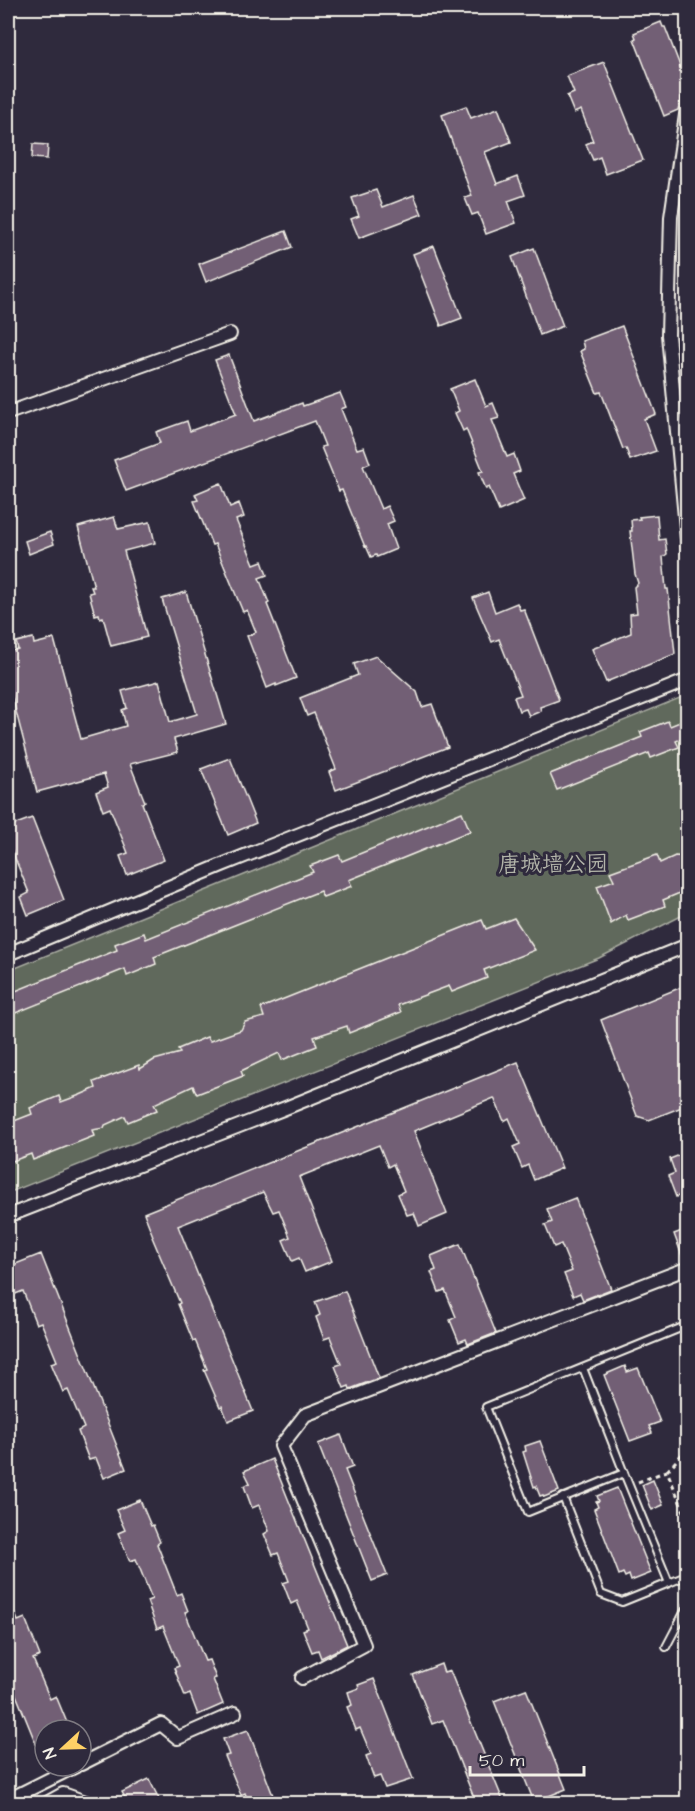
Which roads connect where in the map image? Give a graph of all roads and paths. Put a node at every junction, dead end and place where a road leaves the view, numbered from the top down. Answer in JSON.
{"nodes":[{"id":1,"x":687,"y":102,"type":"edge"},
{"id":2,"x":230,"y":334,"type":"dead end"},
{"id":3,"x":8,"y":413,"type":"edge"},
{"id":4,"x":687,"y":550,"type":"edge"},
{"id":5,"x":687,"y":680,"type":"edge"},
{"id":6,"x":687,"y":945,"type":"edge"},
{"id":7,"x":8,"y":954,"type":"edge"},
{"id":8,"x":8,"y":1216,"type":"edge"},
{"id":9,"x":687,"y":1268,"type":"edge"},
{"id":10,"x":687,"y":1325,"type":"edge"},
{"id":11,"x":583,"y":1368,"type":"junction"},
{"id":12,"x":687,"y":1431,"type":"edge"},
{"id":13,"x":667,"y":1470,"type":"junction"},
{"id":14,"x":624,"y":1473,"type":"junction"},
{"id":15,"x":630,"y":1486,"type":"junction"},
{"id":16,"x":563,"y":1497,"type":"junction"},
{"id":17,"x":687,"y":1521,"type":"edge"},
{"id":18,"x":687,"y":1575,"type":"edge"},
{"id":19,"x":669,"y":1583,"type":"junction"},
{"id":20,"x":687,"y":1605,"type":"edge"},
{"id":21,"x":666,"y":1647,"type":"dead end"},
{"id":22,"x":302,"y":1678,"type":"dead end"},
{"id":23,"x":235,"y":1713,"type":"dead end"},
{"id":24,"x":93,"y":1758,"type":"edge"},
{"id":25,"x":52,"y":1778,"type":"edge"},
{"id":26,"x":8,"y":1800,"type":"edge"},
{"id":27,"x":45,"y":1803,"type":"edge"},
{"id":28,"x":91,"y":1803,"type":"edge"}],
"edges":[{"from":1,"to":4,"type":"street"},
{"from":2,"to":3,"type":"street"},
{"from":5,"to":7,"type":"street"},
{"from":6,"to":8,"type":"street"},
{"from":9,"to":22,"type":"street"},
{"from":10,"to":11,"type":"lane"},
{"from":11,"to":14,"type":"lane"},
{"from":11,"to":16,"type":"lane"},
{"from":12,"to":13,"type":"path"},
{"from":13,"to":15,"type":"path"},
{"from":13,"to":17,"type":"path"},
{"from":14,"to":15,"type":"lane"},
{"from":14,"to":16,"type":"lane"},
{"from":15,"to":19,"type":"lane"},
{"from":16,"to":19,"type":"lane"},
{"from":18,"to":19,"type":"lane"},
{"from":20,"to":21,"type":"lane"},
{"from":23,"to":24,"type":"street"},
{"from":25,"to":26,"type":"street"},
{"from":27,"to":28,"type":"street"}]}
